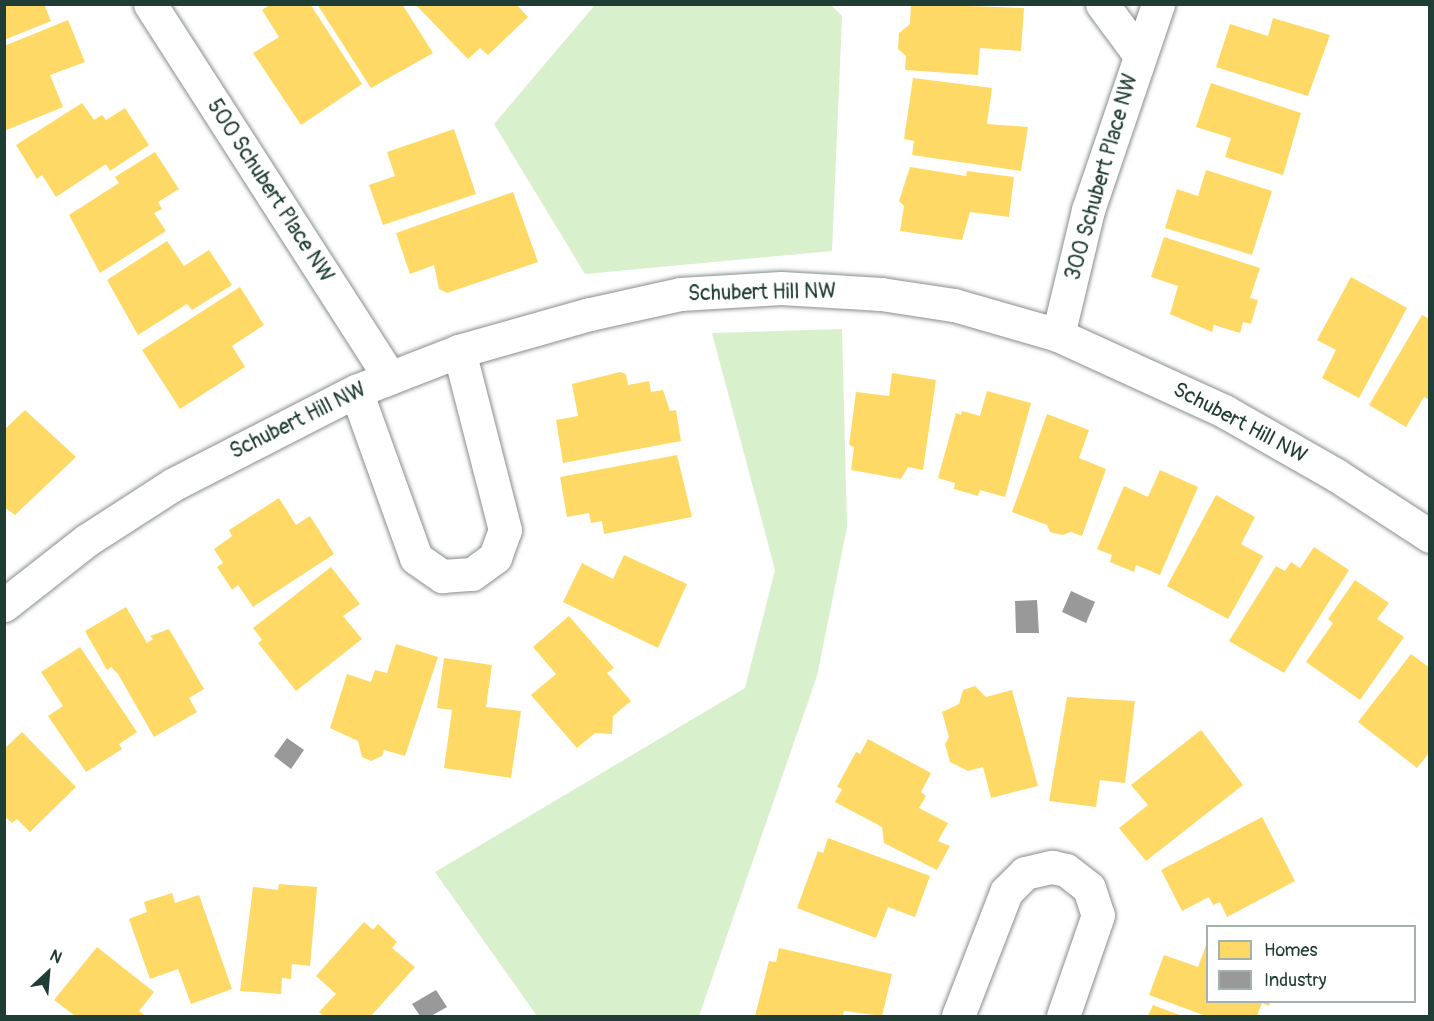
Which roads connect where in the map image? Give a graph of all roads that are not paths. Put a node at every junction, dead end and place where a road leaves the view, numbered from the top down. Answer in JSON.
{"nodes":[{"id":1,"x":1102,"y":4,"type":"edge"},
{"id":2,"x":1158,"y":4,"type":"edge"},
{"id":3,"x":150,"y":5,"type":"edge"},
{"id":4,"x":1139,"y":54,"type":"junction"},
{"id":5,"x":1059,"y":335,"type":"junction"},
{"id":6,"x":459,"y":351,"type":"junction"},
{"id":7,"x":390,"y":378,"type":"junction"},
{"id":8,"x":356,"y":391,"type":"junction"},
{"id":9,"x":1430,"y":537,"type":"edge"},
{"id":10,"x":4,"y":605,"type":"edge"},
{"id":11,"x":958,"y":1017,"type":"edge"},
{"id":12,"x":1064,"y":1017,"type":"edge"}],
"edges":[{"from":1,"to":4,"type":"street","name":"300 Schubert Place NW"},
{"from":2,"to":4,"type":"street","name":"300 Schubert Place NW"},
{"from":3,"to":7,"type":"street","name":"500 Schubert Place NW"},
{"from":4,"to":5,"type":"street","name":"300 Schubert Place NW"},
{"from":5,"to":6,"type":"street","name":"Schubert Hill NW"},
{"from":5,"to":9,"type":"street","name":"Schubert Hill NW"},
{"from":6,"to":7,"type":"street","name":"Schubert Hill NW"},
{"from":6,"to":8,"type":"street"},
{"from":7,"to":8,"type":"street","name":"Schubert Hill NW"},
{"from":8,"to":10,"type":"street","name":"Schubert Hill NW"},
{"from":11,"to":12,"type":"street"}]}
